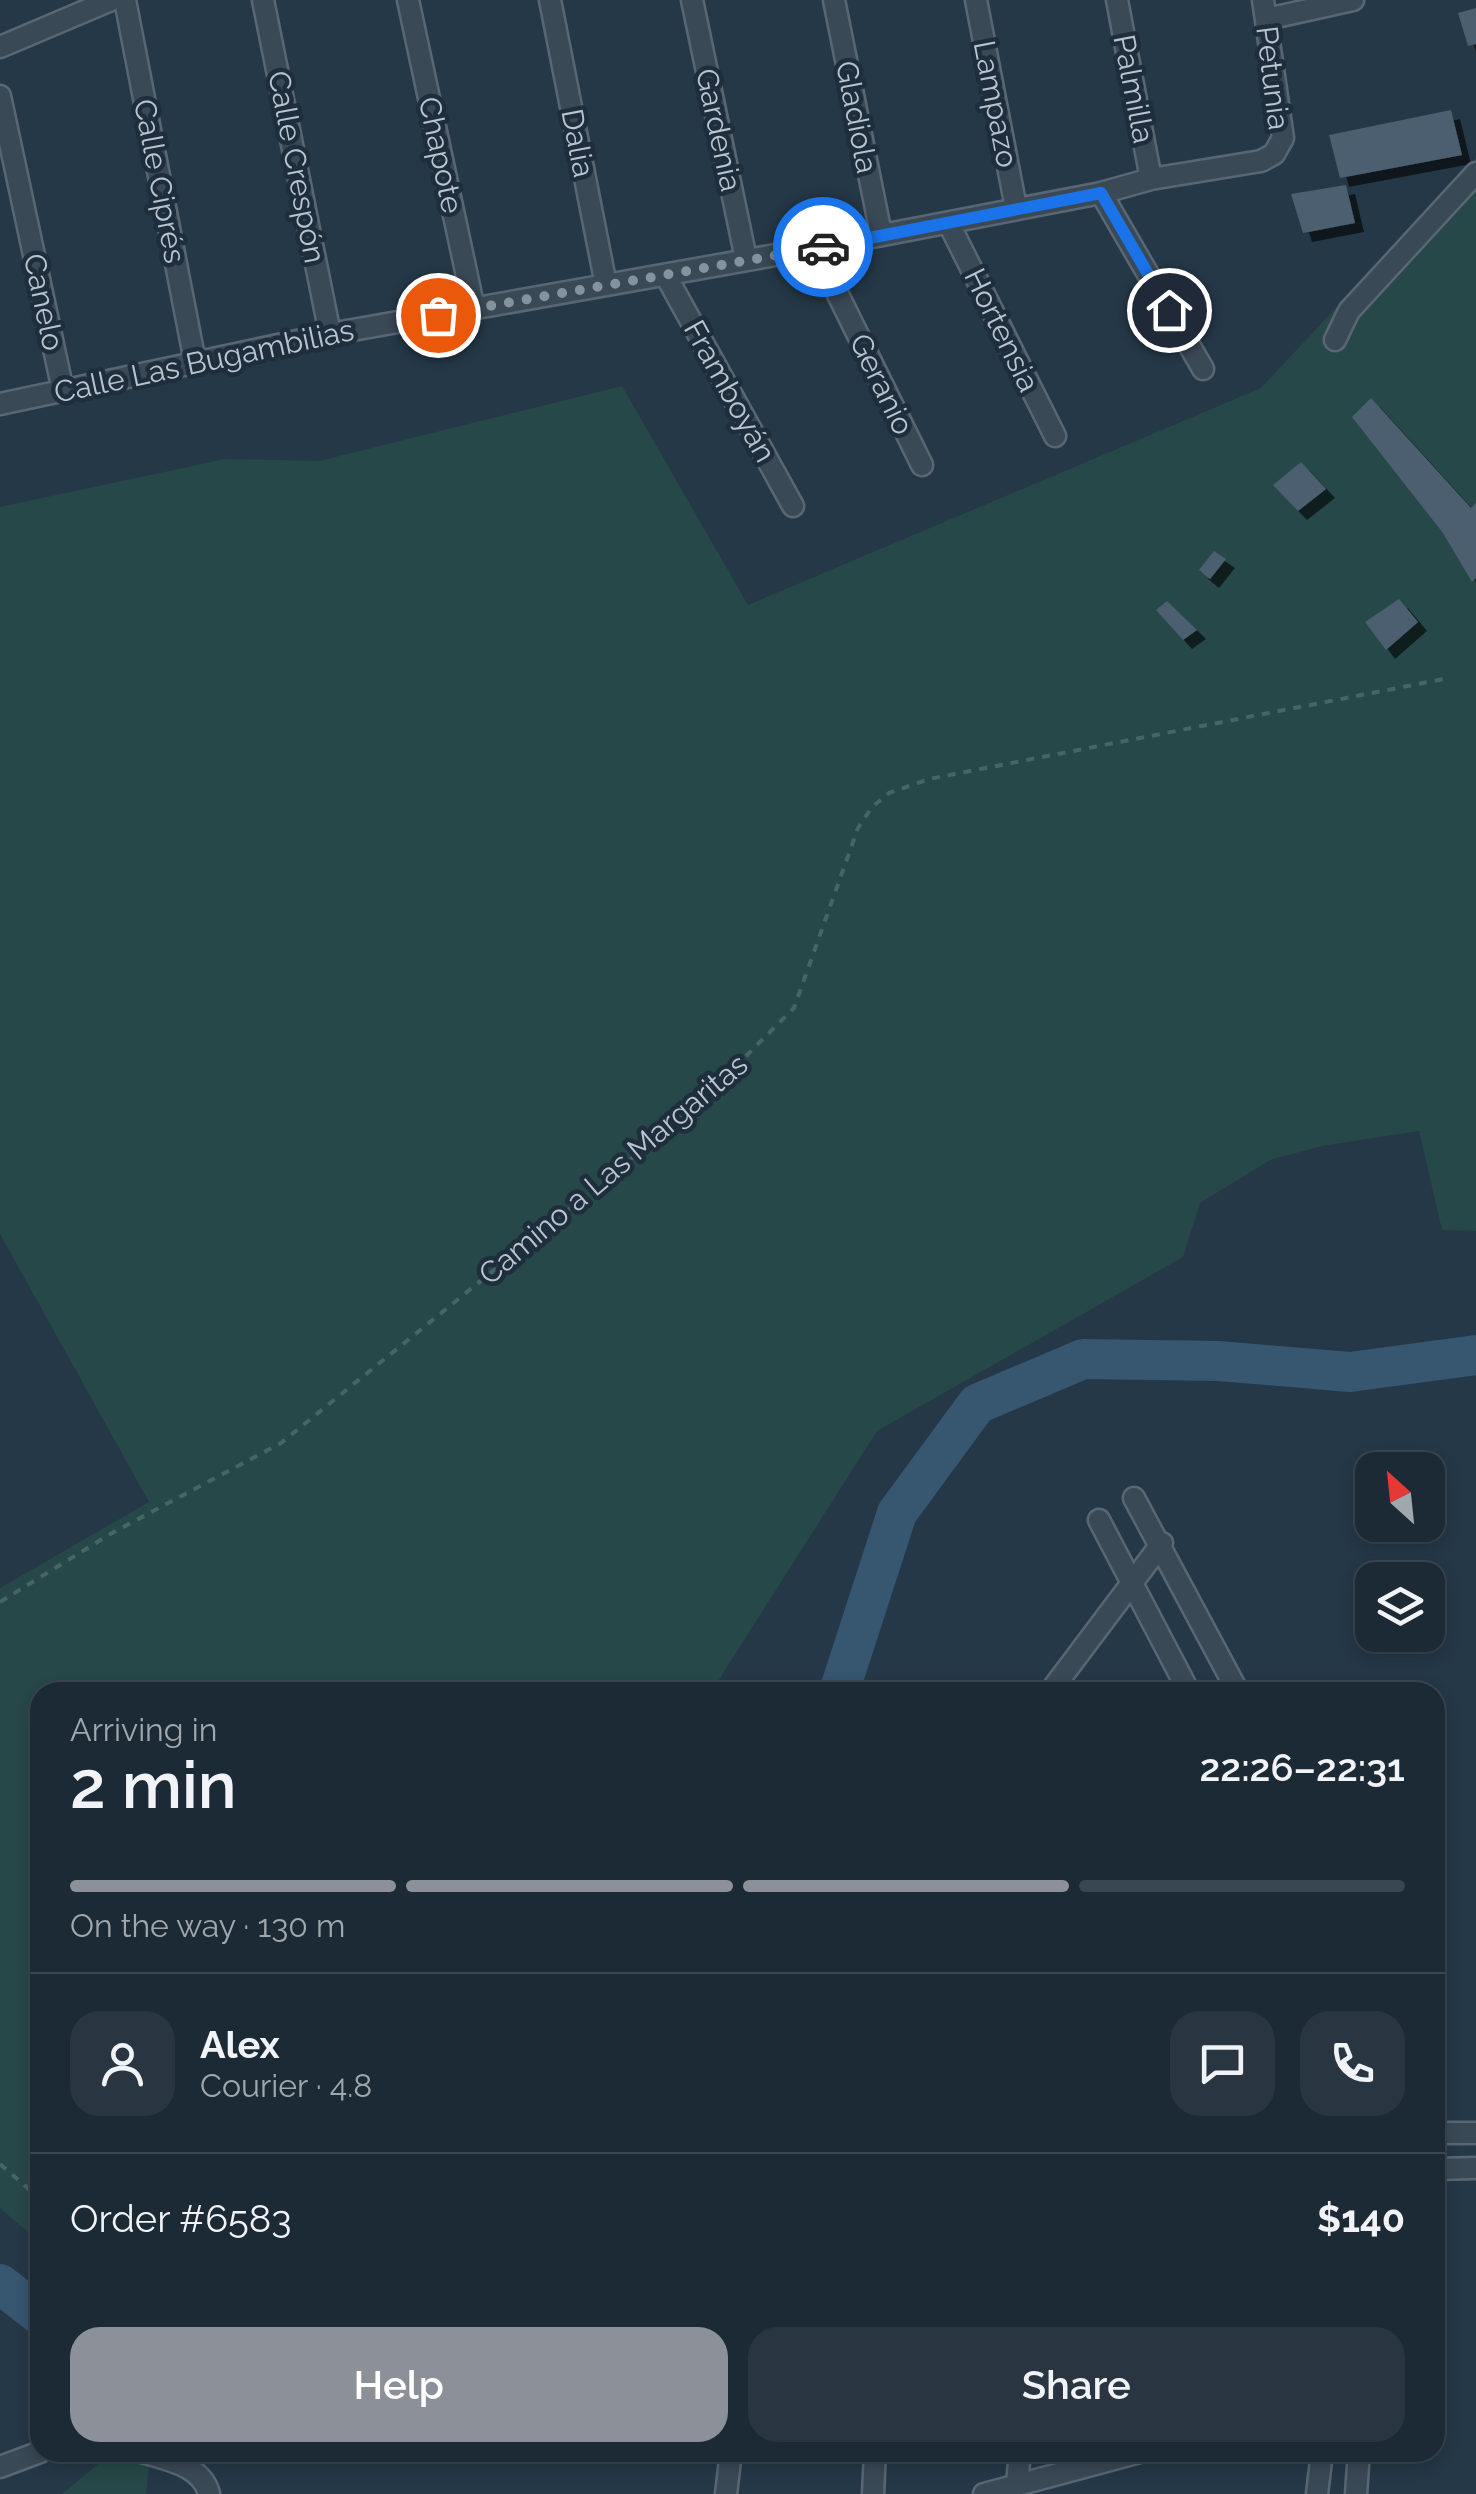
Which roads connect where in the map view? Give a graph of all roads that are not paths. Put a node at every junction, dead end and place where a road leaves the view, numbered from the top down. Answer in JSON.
{"nodes":[{"id":1,"x":111,"y":0,"type":"edge"},
{"id":2,"x":125,"y":0,"type":"edge"},
{"id":3,"x":264,"y":0,"type":"edge"},
{"id":4,"x":408,"y":0,"type":"edge"},
{"id":5,"x":550,"y":0,"type":"edge"},
{"id":6,"x":692,"y":0,"type":"edge"},
{"id":7,"x":834,"y":0,"type":"edge"},
{"id":8,"x":976,"y":0,"type":"edge"},
{"id":9,"x":1116,"y":0,"type":"edge"},
{"id":10,"x":1353,"y":0,"type":"edge"},
{"id":11,"x":1264,"y":10,"type":"edge"},
{"id":12,"x":0,"y":47,"type":"edge"},
{"id":13,"x":0,"y":96,"type":"edge"},
{"id":14,"x":1274,"y":154,"type":"joint"},
{"id":15,"x":1476,"y":173,"type":"edge"},
{"id":16,"x":1152,"y":179,"type":"junction"},
{"id":17,"x":1101,"y":193,"type":"junction"},
{"id":18,"x":1016,"y":208,"type":"junction"},
{"id":19,"x":949,"y":224,"type":"junction"},
{"id":20,"x":881,"y":234,"type":"junction"},
{"id":21,"x":814,"y":248,"type":"junction"},
{"id":22,"x":746,"y":259,"type":"junction"},
{"id":23,"x":666,"y":276,"type":"junction"},
{"id":24,"x":606,"y":286,"type":"junction"},
{"id":25,"x":474,"y":309,"type":"junction"},
{"id":26,"x":330,"y":334,"type":"junction"},
{"id":27,"x":1336,"y":340,"type":"dead end"},
{"id":28,"x":194,"y":362,"type":"junction"},
{"id":29,"x":1204,"y":369,"type":"dead end"},
{"id":30,"x":63,"y":391,"type":"junction"},
{"id":31,"x":0,"y":404,"type":"edge"},
{"id":32,"x":1054,"y":436,"type":"dead end"},
{"id":33,"x":922,"y":465,"type":"dead end"},
{"id":34,"x":793,"y":506,"type":"dead end"},
{"id":35,"x":1134,"y":1498,"type":"dead end"},
{"id":36,"x":1099,"y":1520,"type":"dead end"},
{"id":37,"x":1162,"y":1543,"type":"junction"},
{"id":38,"x":1131,"y":1578,"type":"junction"},
{"id":39,"x":1057,"y":1682,"type":"edge"},
{"id":40,"x":1183,"y":1682,"type":"edge"},
{"id":41,"x":1233,"y":1682,"type":"edge"},
{"id":42,"x":1445,"y":2133,"type":"edge"},
{"id":43,"x":1476,"y":2133,"type":"edge"},
{"id":44,"x":1476,"y":2168,"type":"edge"},
{"id":45,"x":1445,"y":2170,"type":"edge"},
{"id":46,"x":30,"y":2456,"type":"edge"},
{"id":47,"x":177,"y":2462,"type":"edge"},
{"id":48,"x":730,"y":2462,"type":"edge"},
{"id":49,"x":875,"y":2462,"type":"edge"},
{"id":50,"x":1019,"y":2462,"type":"edge"},
{"id":51,"x":1102,"y":2462,"type":"edge"},
{"id":52,"x":1321,"y":2462,"type":"edge"},
{"id":53,"x":1359,"y":2462,"type":"edge"},
{"id":54,"x":4,"y":2465,"type":"edge"},
{"id":55,"x":1018,"y":2484,"type":"junction"},
{"id":56,"x":209,"y":2494,"type":"edge"},
{"id":57,"x":726,"y":2494,"type":"edge"},
{"id":58,"x":873,"y":2494,"type":"edge"},
{"id":59,"x":984,"y":2494,"type":"edge"},
{"id":60,"x":1318,"y":2494,"type":"edge"},
{"id":61,"x":1356,"y":2494,"type":"edge"}],
"edges":[{"from":1,"to":12,"type":"street"},
{"from":2,"to":28,"type":"street","name":"Calle Ciprés"},
{"from":3,"to":26,"type":"street","name":"Calle Crespón"},
{"from":4,"to":25,"type":"street","name":"Chapote"},
{"from":5,"to":24,"type":"street","name":"Dalia"},
{"from":6,"to":22,"type":"street","name":"Gardenia"},
{"from":7,"to":20,"type":"street","name":"Gladiola"},
{"from":8,"to":18,"type":"street","name":"Lampazo"},
{"from":9,"to":16,"type":"street","name":"Palmilla"},
{"from":10,"to":11,"type":"street"},
{"from":11,"to":14,"type":"street","name":"Petunia"},
{"from":13,"to":30,"type":"street","name":"Canelo"},
{"from":14,"to":16,"type":"street","name":"Calle Las Bugambilias"},
{"from":15,"to":27,"type":"street"},
{"from":16,"to":17,"type":"street","name":"Calle Las Bugambilias"},
{"from":17,"to":18,"type":"street","name":"Calle Las Bugambilias"},
{"from":17,"to":29,"type":"street"},
{"from":18,"to":19,"type":"street","name":"Calle Las Bugambilias"},
{"from":19,"to":20,"type":"street","name":"Calle Las Bugambilias"},
{"from":19,"to":32,"type":"street","name":"Hortensia"},
{"from":20,"to":21,"type":"street","name":"Calle Las Bugambilias"},
{"from":21,"to":22,"type":"street","name":"Calle Las Bugambilias"},
{"from":21,"to":33,"type":"street","name":"Geranio"},
{"from":22,"to":23,"type":"street","name":"Calle Las Bugambilias"},
{"from":23,"to":24,"type":"street","name":"Calle Las Bugambilias"},
{"from":23,"to":34,"type":"street","name":"Framboyán"},
{"from":24,"to":25,"type":"street","name":"Calle Las Bugambilias"},
{"from":25,"to":26,"type":"street","name":"Calle Las Bugambilias"},
{"from":26,"to":28,"type":"street","name":"Calle Las Bugambilias"},
{"from":28,"to":30,"type":"street","name":"Calle Las Bugambilias"},
{"from":30,"to":31,"type":"street","name":"Calle Las Bugambilias"},
{"from":35,"to":37,"type":"street"},
{"from":36,"to":38,"type":"street"},
{"from":37,"to":38,"type":"street"},
{"from":37,"to":41,"type":"street"},
{"from":38,"to":39,"type":"street"},
{"from":38,"to":40,"type":"street"},
{"from":42,"to":43,"type":"street"},
{"from":44,"to":45,"type":"street"},
{"from":46,"to":54,"type":"street"},
{"from":47,"to":56,"type":"street"},
{"from":48,"to":57,"type":"street"},
{"from":49,"to":58,"type":"street"},
{"from":50,"to":55,"type":"street"},
{"from":51,"to":55,"type":"street"},
{"from":52,"to":60,"type":"street"},
{"from":53,"to":61,"type":"street"},
{"from":55,"to":59,"type":"street"}]}
